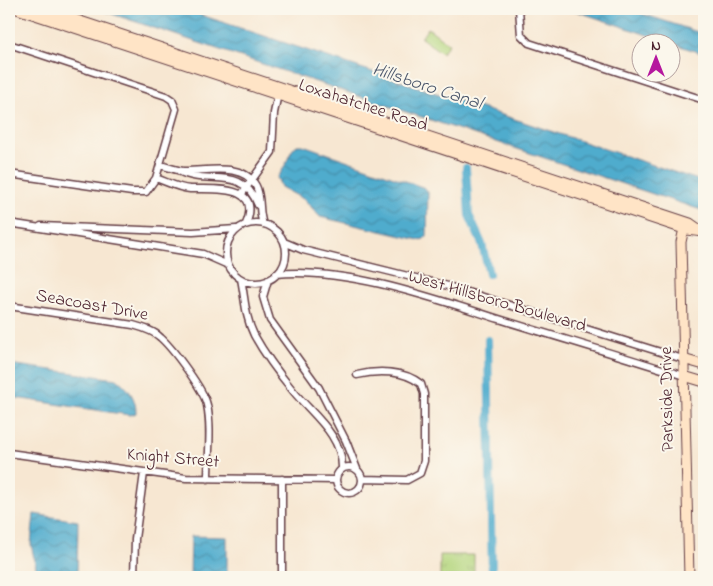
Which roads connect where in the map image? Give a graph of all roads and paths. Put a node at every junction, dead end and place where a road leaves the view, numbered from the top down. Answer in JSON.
{"nodes":[{"id":1,"x":17,"y":9,"type":"edge"},
{"id":2,"x":44,"y":9,"type":"edge"},
{"id":3,"x":518,"y":9,"type":"edge"},
{"id":4,"x":9,"y":44,"type":"edge"},
{"id":5,"x":278,"y":94,"type":"junction"},
{"id":6,"x":704,"y":100,"type":"edge"},
{"id":7,"x":160,"y":165,"type":"junction"},
{"id":8,"x":9,"y":174,"type":"edge"},
{"id":9,"x":199,"y":174,"type":"junction"},
{"id":10,"x":156,"y":178,"type":"junction"},
{"id":11,"x":252,"y":180,"type":"junction"},
{"id":12,"x":247,"y":188,"type":"junction"},
{"id":13,"x":200,"y":189,"type":"junction"},
{"id":14,"x":241,"y":195,"type":"junction"},
{"id":15,"x":260,"y":208,"type":"junction"},
{"id":16,"x":9,"y":223,"type":"edge"},
{"id":17,"x":246,"y":224,"type":"junction"},
{"id":18,"x":263,"y":224,"type":"junction"},
{"id":19,"x":22,"y":225,"type":"junction"},
{"id":20,"x":685,"y":225,"type":"junction"},
{"id":21,"x":236,"y":229,"type":"junction"},
{"id":22,"x":702,"y":231,"type":"edge"},
{"id":23,"x":284,"y":242,"type":"junction"},
{"id":24,"x":228,"y":265,"type":"junction"},
{"id":25,"x":276,"y":274,"type":"junction"},
{"id":26,"x":241,"y":279,"type":"junction"},
{"id":27,"x":268,"y":280,"type":"junction"},
{"id":28,"x":9,"y":306,"type":"edge"},
{"id":29,"x":683,"y":359,"type":"junction"},
{"id":30,"x":704,"y":365,"type":"edge"},
{"id":31,"x":357,"y":375,"type":"dead end"},
{"id":32,"x":684,"y":376,"type":"junction"},
{"id":33,"x":704,"y":382,"type":"edge"},
{"id":34,"x":9,"y":453,"type":"edge"},
{"id":35,"x":342,"y":469,"type":"junction"},
{"id":36,"x":357,"y":469,"type":"junction"},
{"id":37,"x":144,"y":473,"type":"junction"},
{"id":38,"x":208,"y":479,"type":"junction"},
{"id":39,"x":282,"y":479,"type":"junction"},
{"id":40,"x":362,"y":479,"type":"junction"},
{"id":41,"x":336,"y":480,"type":"junction"},
{"id":42,"x":134,"y":577,"type":"edge"},
{"id":43,"x":282,"y":577,"type":"edge"},
{"id":44,"x":689,"y":577,"type":"edge"}],
"edges":[{"from":1,"to":5,"type":"main road","name":"Loxahatchee Road"},
{"from":2,"to":20,"type":"main road","name":"Loxahatchee Road"},
{"from":3,"to":6,"type":"street"},
{"from":4,"to":7,"type":"street"},
{"from":5,"to":11,"type":"street"},
{"from":5,"to":20,"type":"main road","name":"Loxahatchee Road"},
{"from":7,"to":9,"type":"street"},
{"from":7,"to":10,"type":"street"},
{"from":8,"to":10,"type":"street"},
{"from":9,"to":11,"type":"street"},
{"from":9,"to":12,"type":"street"},
{"from":9,"to":13,"type":"street"},
{"from":10,"to":13,"type":"street"},
{"from":11,"to":12,"type":"street"},
{"from":11,"to":15,"type":"street"},
{"from":12,"to":14,"type":"street"},
{"from":12,"to":15,"type":"street"},
{"from":13,"to":14,"type":"street"},
{"from":14,"to":17,"type":"street"},
{"from":15,"to":18,"type":"street"},
{"from":16,"to":19,"type":"street"},
{"from":17,"to":18,"type":"street"},
{"from":17,"to":21,"type":"street"},
{"from":18,"to":23,"type":"street"},
{"from":19,"to":21,"type":"street"},
{"from":19,"to":24,"type":"street"},
{"from":20,"to":22,"type":"main road","name":"Loxahatchee Road"},
{"from":20,"to":29,"type":"main road","name":"Parkside Drive"},
{"from":21,"to":24,"type":"street"},
{"from":23,"to":25,"type":"street"},
{"from":23,"to":29,"type":"street","name":"West Hillsboro Boulevard"},
{"from":24,"to":26,"type":"street"},
{"from":25,"to":27,"type":"street"},
{"from":25,"to":32,"type":"street","name":"West Hillsboro Boulevard"},
{"from":26,"to":27,"type":"street"},
{"from":26,"to":35,"type":"street"},
{"from":27,"to":36,"type":"street"},
{"from":28,"to":38,"type":"street","name":"Seacoast Drive"},
{"from":29,"to":30,"type":"main road","name":"West Hillsboro Boulevard"},
{"from":29,"to":32,"type":"main road","name":"Parkside Drive"},
{"from":31,"to":40,"type":"street"},
{"from":32,"to":33,"type":"main road","name":"West Hillsboro Boulevard"},
{"from":32,"to":44,"type":"main road","name":"Parkside Drive"},
{"from":34,"to":37,"type":"street","name":"Knight Street"},
{"from":35,"to":36,"type":"street"},
{"from":35,"to":41,"type":"street"},
{"from":36,"to":40,"type":"street"},
{"from":37,"to":38,"type":"street","name":"Knight Street"},
{"from":37,"to":42,"type":"street"},
{"from":38,"to":39,"type":"street","name":"Knight Street"},
{"from":39,"to":41,"type":"street","name":"Knight Street"},
{"from":39,"to":43,"type":"street"},
{"from":40,"to":41,"type":"street"}]}
